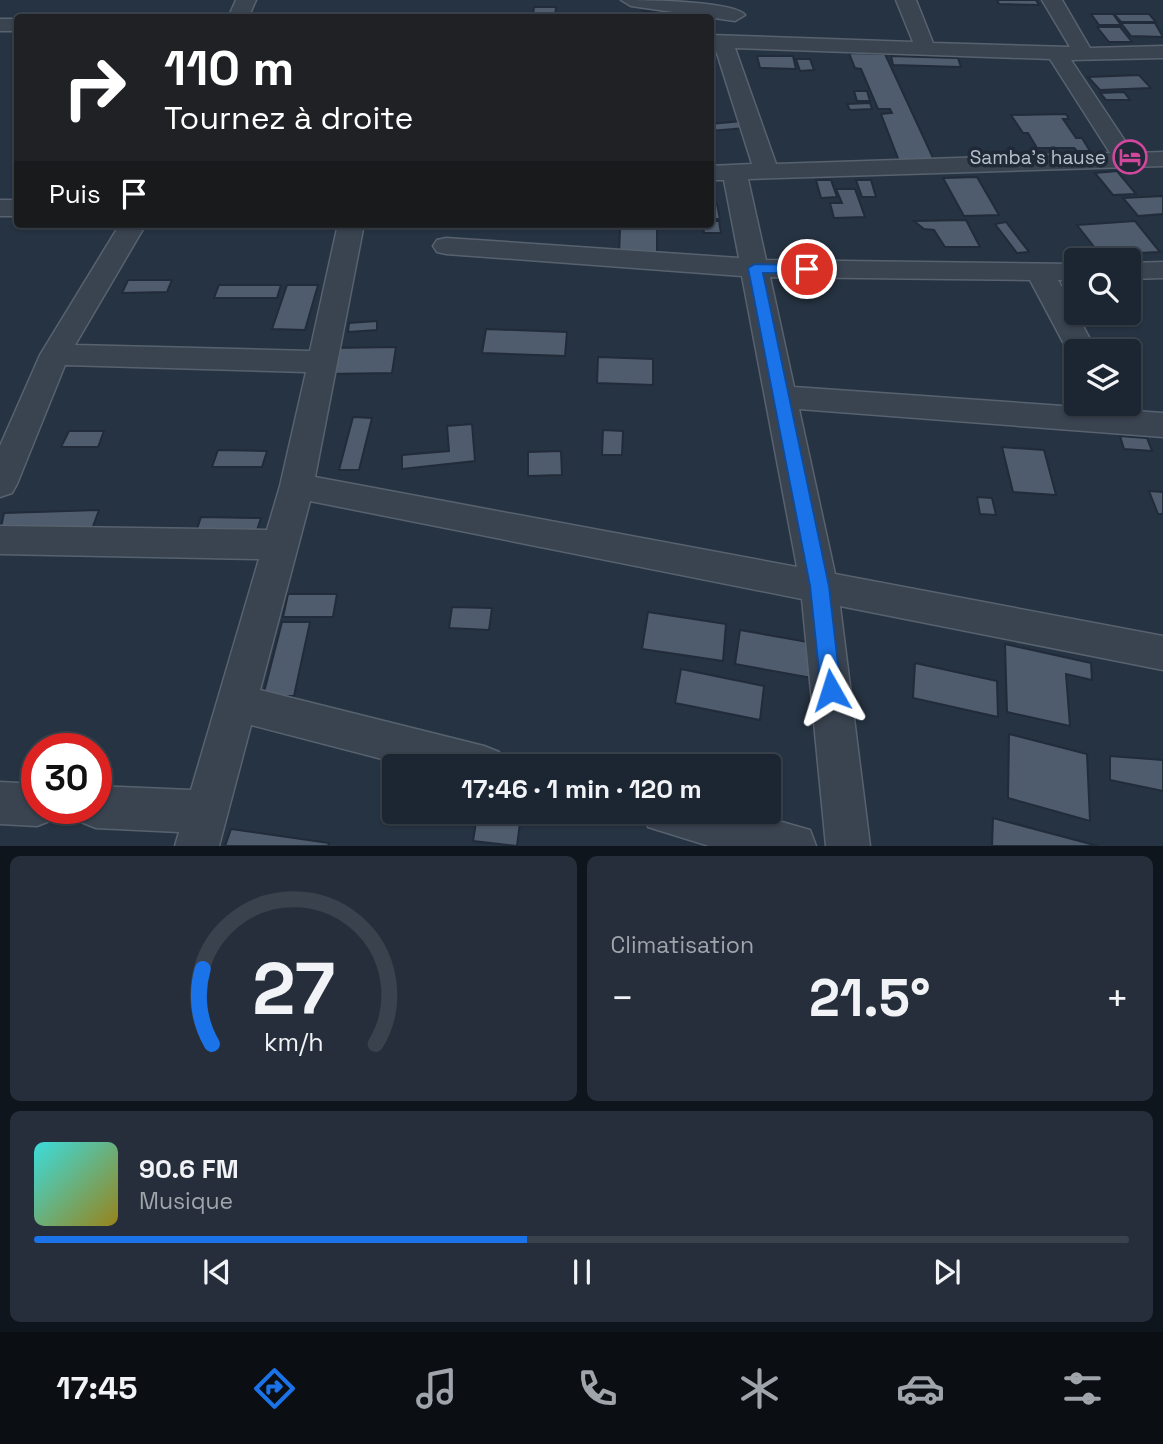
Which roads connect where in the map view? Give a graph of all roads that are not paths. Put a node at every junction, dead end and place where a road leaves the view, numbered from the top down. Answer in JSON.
{"nodes":[{"id":1,"x":631,"y":0,"type":"edge"},
{"id":2,"x":906,"y":0,"type":"edge"},
{"id":3,"x":1052,"y":0,"type":"edge"},
{"id":4,"x":734,"y":7,"type":"edge"},
{"id":5,"x":724,"y":42,"type":"edge"},
{"id":6,"x":926,"y":50,"type":"junction"},
{"id":7,"x":1163,"y":52,"type":"edge"},
{"id":8,"x":1056,"y":53,"type":"junction"},
{"id":9,"x":1084,"y":54,"type":"junction"},
{"id":10,"x":1163,"y":159,"type":"edge"},
{"id":11,"x":1126,"y":160,"type":"junction"},
{"id":12,"x":766,"y":171,"type":"junction"},
{"id":13,"x":723,"y":173,"type":"edge"},
{"id":14,"x":131,"y":228,"type":"edge"},
{"id":15,"x":350,"y":228,"type":"edge"},
{"id":16,"x":446,"y":246,"type":"dead end"},
{"id":17,"x":755,"y":268,"type":"junction"},
{"id":18,"x":1163,"y":270,"type":"edge"},
{"id":19,"x":1141,"y":271,"type":"edge"},
{"id":20,"x":1064,"y":272,"type":"edge"},
{"id":21,"x":1040,"y":273,"type":"junction"},
{"id":22,"x":1075,"y":339,"type":"edge"},
{"id":23,"x":55,"y":355,"type":"junction"},
{"id":24,"x":323,"y":362,"type":"junction"},
{"id":25,"x":781,"y":397,"type":"junction"},
{"id":26,"x":1064,"y":411,"type":"edge"},
{"id":27,"x":1127,"y":416,"type":"edge"},
{"id":28,"x":1163,"y":425,"type":"edge"},
{"id":29,"x":0,"y":484,"type":"edge"},
{"id":30,"x":297,"y":486,"type":"junction"},
{"id":31,"x":0,"y":540,"type":"edge"},
{"id":32,"x":281,"y":545,"type":"junction"},
{"id":33,"x":819,"y":586,"type":"junction"},
{"id":34,"x":1163,"y":653,"type":"edge"},
{"id":35,"x":237,"y":704,"type":"junction"},
{"id":36,"x":436,"y":754,"type":"edge"},
{"id":37,"x":0,"y":803,"type":"edge"},
{"id":38,"x":21,"y":804,"type":"edge"},
{"id":39,"x":112,"y":810,"type":"edge"},
{"id":40,"x":711,"y":824,"type":"edge"},
{"id":41,"x":202,"y":828,"type":"edge"},
{"id":42,"x":794,"y":845,"type":"edge"},
{"id":43,"x":848,"y":845,"type":"edge"}],
"edges":[{"from":1,"to":4,"type":"street"},
{"from":2,"to":6,"type":"street"},
{"from":3,"to":9,"type":"street"},
{"from":4,"to":5,"type":"street"},
{"from":5,"to":6,"type":"street"},
{"from":5,"to":12,"type":"street"},
{"from":6,"to":8,"type":"street"},
{"from":7,"to":9,"type":"street"},
{"from":8,"to":9,"type":"street"},
{"from":8,"to":11,"type":"street"},
{"from":10,"to":11,"type":"street"},
{"from":11,"to":12,"type":"street"},
{"from":12,"to":13,"type":"street"},
{"from":13,"to":17,"type":"street"},
{"from":14,"to":23,"type":"street"},
{"from":15,"to":24,"type":"street"},
{"from":16,"to":17,"type":"street"},
{"from":17,"to":21,"type":"street"},
{"from":17,"to":25,"type":"street"},
{"from":18,"to":19,"type":"street"},
{"from":20,"to":21,"type":"street"},
{"from":21,"to":22,"type":"street"},
{"from":23,"to":24,"type":"street"},
{"from":23,"to":29,"type":"street"},
{"from":24,"to":30,"type":"street"},
{"from":25,"to":26,"type":"street"},
{"from":25,"to":33,"type":"street"},
{"from":27,"to":28,"type":"street"},
{"from":30,"to":32,"type":"street"},
{"from":30,"to":33,"type":"street"},
{"from":31,"to":32,"type":"street"},
{"from":32,"to":35,"type":"street"},
{"from":33,"to":34,"type":"street"},
{"from":33,"to":43,"type":"street"},
{"from":35,"to":36,"type":"street"},
{"from":35,"to":41,"type":"street"},
{"from":37,"to":38,"type":"street"},
{"from":39,"to":41,"type":"street"},
{"from":40,"to":42,"type":"street"}]}
